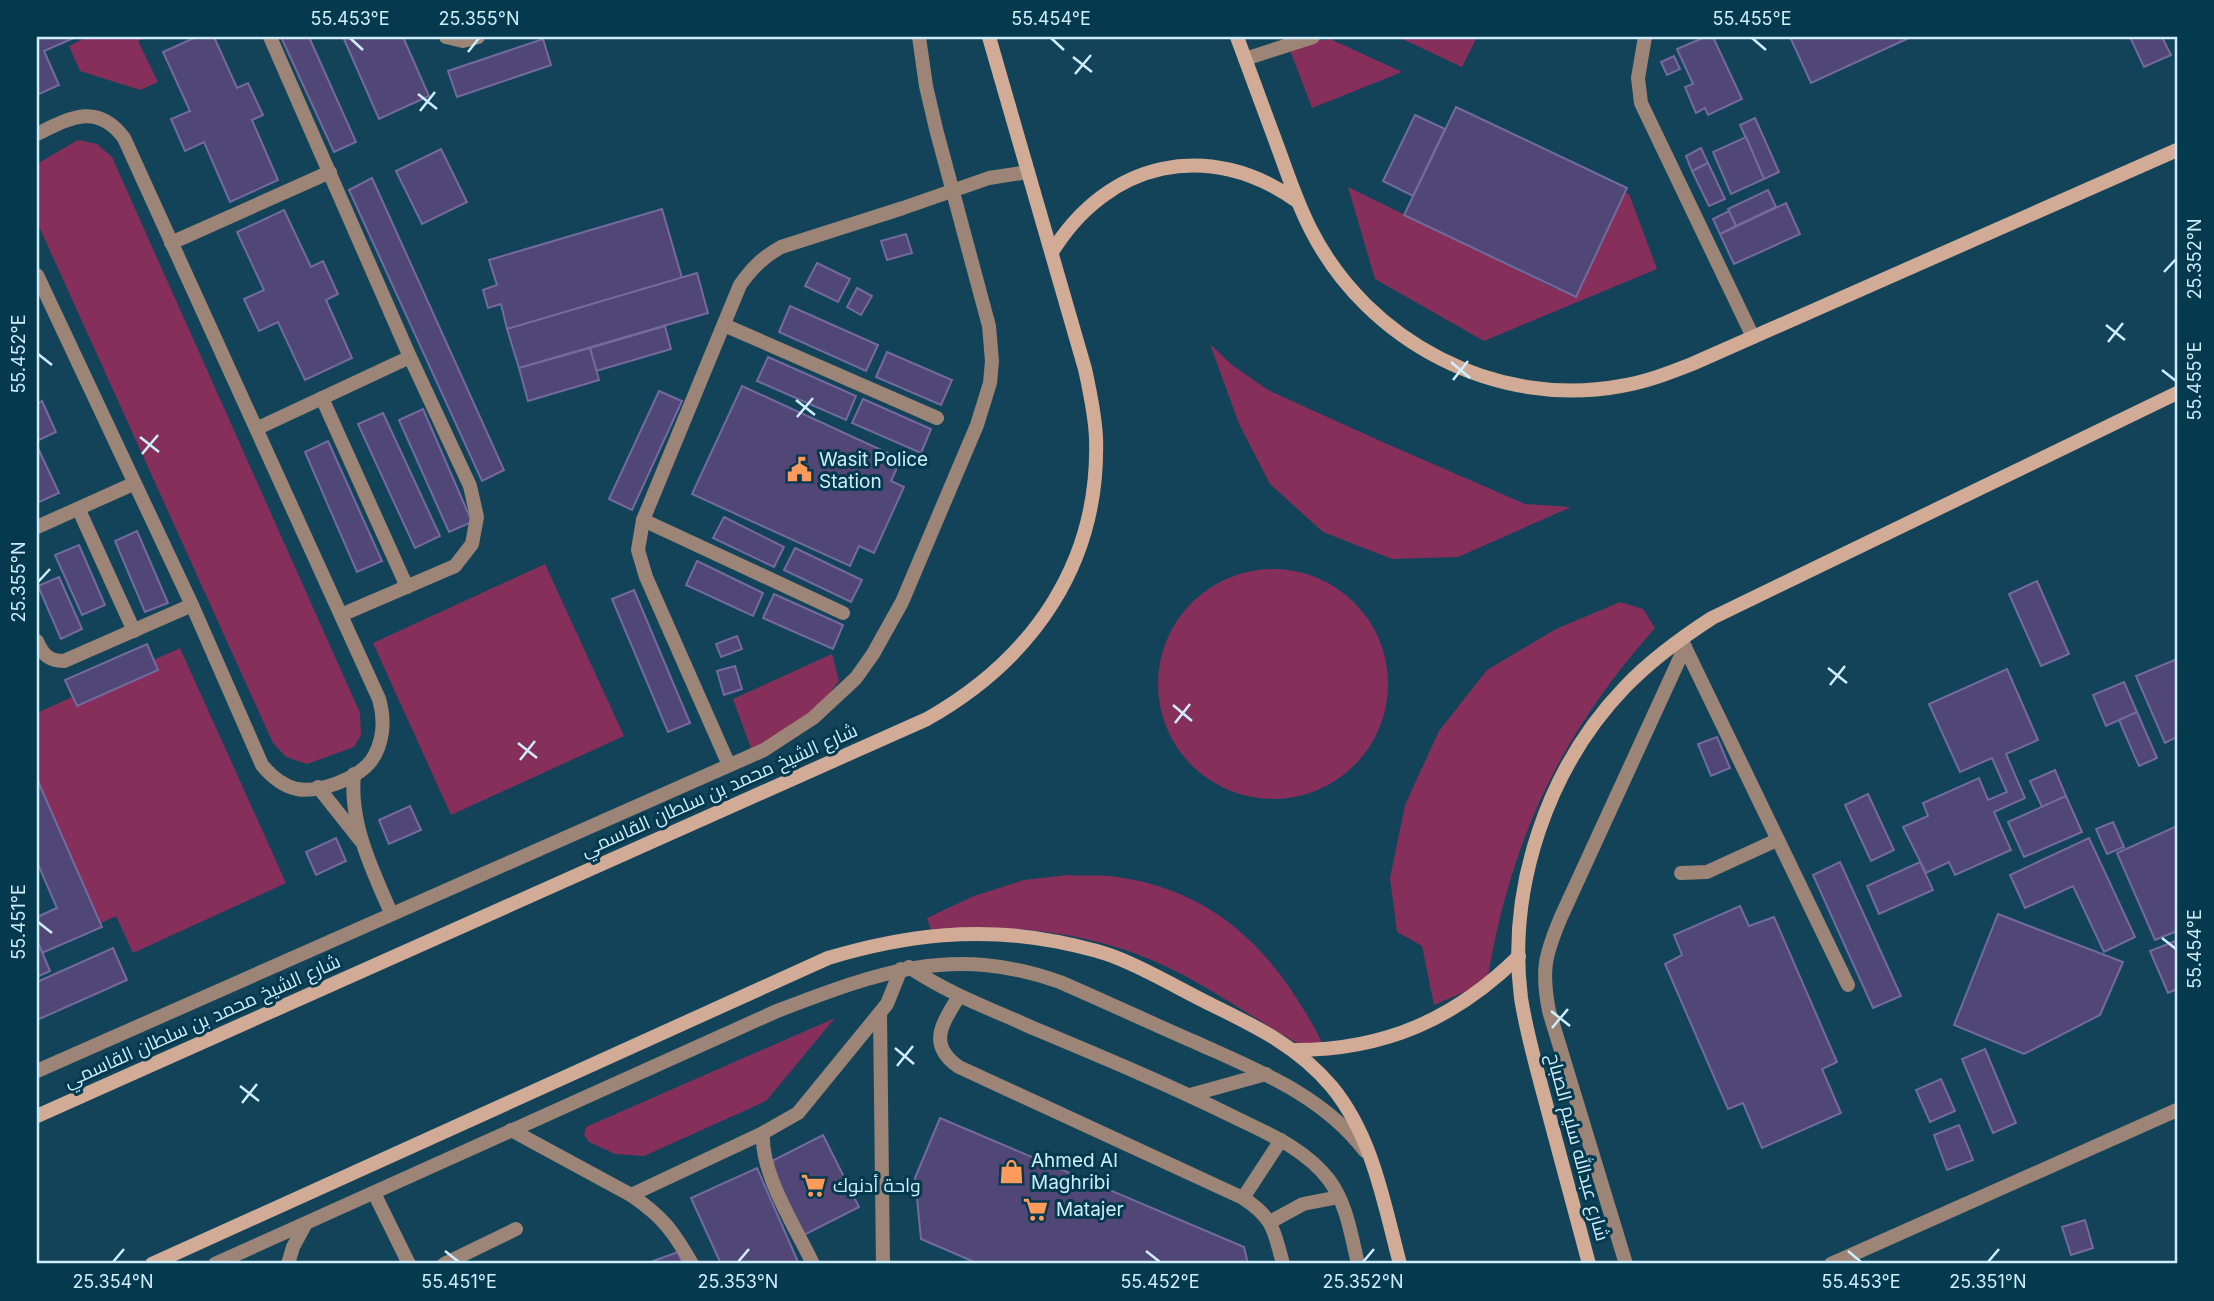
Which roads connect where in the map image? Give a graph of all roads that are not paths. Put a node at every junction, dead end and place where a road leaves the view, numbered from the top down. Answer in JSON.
{"nodes":[{"id":1,"x":270,"y":37,"type":"edge"},
{"id":2,"x":446,"y":37,"type":"edge"},
{"id":3,"x":478,"y":37,"type":"edge"},
{"id":4,"x":919,"y":37,"type":"edge"},
{"id":5,"x":989,"y":37,"type":"edge"},
{"id":6,"x":1237,"y":37,"type":"edge"},
{"id":7,"x":1313,"y":37,"type":"edge"},
{"id":8,"x":1645,"y":37,"type":"edge"},
{"id":9,"x":1245,"y":59,"type":"junction"},
{"id":10,"x":37,"y":134,"type":"edge"},
{"id":11,"x":2177,"y":150,"type":"edge"},
{"id":12,"x":1023,"y":153,"type":"junction"},
{"id":13,"x":330,"y":172,"type":"junction"},
{"id":14,"x":1028,"y":172,"type":"junction"},
{"id":15,"x":989,"y":178,"type":"junction"},
{"id":16,"x":953,"y":191,"type":"junction"},
{"id":17,"x":1298,"y":202,"type":"junction"},
{"id":18,"x":171,"y":243,"type":"junction"},
{"id":19,"x":1052,"y":252,"type":"junction"},
{"id":20,"x":37,"y":275,"type":"edge"},
{"id":21,"x":42,"y":301,"type":"edge"},
{"id":22,"x":724,"y":325,"type":"junction"},
{"id":23,"x":1753,"y":337,"type":"junction"},
{"id":24,"x":410,"y":357,"type":"junction"},
{"id":25,"x":2177,"y":393,"type":"edge"},
{"id":26,"x":322,"y":398,"type":"junction"},
{"id":27,"x":937,"y":418,"type":"dead end"},
{"id":28,"x":258,"y":428,"type":"junction"},
{"id":29,"x":133,"y":484,"type":"junction"},
{"id":30,"x":79,"y":510,"type":"junction"},
{"id":31,"x":643,"y":520,"type":"junction"},
{"id":32,"x":37,"y":527,"type":"edge"},
{"id":33,"x":407,"y":587,"type":"junction"},
{"id":34,"x":192,"y":605,"type":"junction"},
{"id":35,"x":843,"y":613,"type":"dead end"},
{"id":36,"x":341,"y":615,"type":"junction"},
{"id":37,"x":134,"y":631,"type":"junction"},
{"id":38,"x":37,"y":641,"type":"edge"},
{"id":39,"x":1683,"y":643,"type":"junction"},
{"id":40,"x":729,"y":765,"type":"junction"},
{"id":41,"x":354,"y":774,"type":"junction"},
{"id":42,"x":318,"y":788,"type":"junction"},
{"id":43,"x":1777,"y":840,"type":"junction"},
{"id":44,"x":363,"y":844,"type":"junction"},
{"id":45,"x":1681,"y":873,"type":"dead end"},
{"id":46,"x":391,"y":913,"type":"junction"},
{"id":47,"x":1519,"y":956,"type":"junction"},
{"id":48,"x":905,"y":968,"type":"junction"},
{"id":49,"x":1848,"y":985,"type":"dead end"},
{"id":50,"x":959,"y":996,"type":"junction"},
{"id":51,"x":880,"y":1013,"type":"junction"},
{"id":52,"x":1294,"y":1050,"type":"junction"},
{"id":53,"x":37,"y":1071,"type":"edge"},
{"id":54,"x":1266,"y":1074,"type":"junction"},
{"id":55,"x":1190,"y":1095,"type":"junction"},
{"id":56,"x":2177,"y":1110,"type":"edge"},
{"id":57,"x":37,"y":1116,"type":"edge"},
{"id":58,"x":511,"y":1130,"type":"junction"},
{"id":59,"x":763,"y":1133,"type":"junction"},
{"id":60,"x":1281,"y":1140,"type":"junction"},
{"id":61,"x":1371,"y":1158,"type":"junction"},
{"id":62,"x":374,"y":1193,"type":"junction"},
{"id":63,"x":631,"y":1195,"type":"junction"},
{"id":64,"x":1339,"y":1197,"type":"junction"},
{"id":65,"x":1243,"y":1198,"type":"junction"},
{"id":66,"x":1270,"y":1222,"type":"junction"},
{"id":67,"x":305,"y":1225,"type":"junction"},
{"id":68,"x":516,"y":1229,"type":"dead end"},
{"id":69,"x":152,"y":1264,"type":"edge"},
{"id":70,"x":215,"y":1264,"type":"edge"},
{"id":71,"x":288,"y":1264,"type":"edge"},
{"id":72,"x":410,"y":1264,"type":"edge"},
{"id":73,"x":444,"y":1264,"type":"edge"},
{"id":74,"x":692,"y":1264,"type":"edge"},
{"id":75,"x":813,"y":1264,"type":"edge"},
{"id":76,"x":883,"y":1264,"type":"edge"},
{"id":77,"x":1283,"y":1264,"type":"edge"},
{"id":78,"x":1358,"y":1264,"type":"edge"},
{"id":79,"x":1400,"y":1264,"type":"edge"},
{"id":80,"x":1589,"y":1264,"type":"edge"},
{"id":81,"x":1626,"y":1264,"type":"edge"},
{"id":82,"x":1831,"y":1264,"type":"edge"}],
"edges":[{"from":1,"to":13,"type":"street"},
{"from":2,"to":3,"type":"street"},
{"from":4,"to":16,"type":"street"},
{"from":5,"to":12,"type":"main road","name":"شارع الشيخ محمد بن سلطان القاسمي"},
{"from":6,"to":9,"type":"main road"},
{"from":7,"to":9,"type":"street"},
{"from":8,"to":23,"type":"street"},
{"from":9,"to":17,"type":"main road"},
{"from":10,"to":18,"type":"street"},
{"from":11,"to":23,"type":"main road"},
{"from":12,"to":14,"type":"main road","name":"شارع الشيخ محمد بن سلطان القاسمي"},
{"from":12,"to":15,"type":"street"},
{"from":13,"to":18,"type":"street"},
{"from":13,"to":24,"type":"street"},
{"from":14,"to":15,"type":"street"},
{"from":14,"to":19,"type":"main road","name":"شارع الشيخ محمد بن سلطان القاسمي"},
{"from":15,"to":16,"type":"street"},
{"from":16,"to":22,"type":"street"},
{"from":16,"to":40,"type":"street"},
{"from":17,"to":19,"type":"main road"},
{"from":17,"to":23,"type":"main road"},
{"from":18,"to":28,"type":"street"},
{"from":19,"to":57,"type":"main road","name":"شارع الشيخ محمد بن سلطان القاسمي"},
{"from":20,"to":21,"type":"street"},
{"from":21,"to":29,"type":"street"},
{"from":22,"to":27,"type":"street"},
{"from":22,"to":31,"type":"street"},
{"from":24,"to":26,"type":"street"},
{"from":24,"to":33,"type":"street"},
{"from":25,"to":39,"type":"main road","name":"شارع عبدالله سليم الصباح"},
{"from":26,"to":28,"type":"street"},
{"from":26,"to":33,"type":"street"},
{"from":28,"to":36,"type":"street"},
{"from":29,"to":30,"type":"street"},
{"from":29,"to":34,"type":"street"},
{"from":30,"to":32,"type":"street"},
{"from":30,"to":37,"type":"street"},
{"from":31,"to":35,"type":"street"},
{"from":31,"to":40,"type":"street"},
{"from":33,"to":36,"type":"street"},
{"from":34,"to":37,"type":"street"},
{"from":34,"to":42,"type":"street"},
{"from":36,"to":41,"type":"street"},
{"from":37,"to":38,"type":"street"},
{"from":39,"to":43,"type":"street"},
{"from":39,"to":47,"type":"main road","name":"شارع عبدالله سليم الصباح"},
{"from":39,"to":81,"type":"street"},
{"from":40,"to":46,"type":"street"},
{"from":41,"to":42,"type":"street"},
{"from":41,"to":44,"type":"street"},
{"from":42,"to":44,"type":"street"},
{"from":43,"to":45,"type":"street"},
{"from":43,"to":49,"type":"street"},
{"from":44,"to":46,"type":"street"},
{"from":46,"to":53,"type":"street"},
{"from":47,"to":52,"type":"main road"},
{"from":47,"to":80,"type":"main road","name":"شارع عبدالله سليم الصباح"},
{"from":48,"to":50,"type":"street"},
{"from":48,"to":51,"type":"street"},
{"from":48,"to":54,"type":"street"},
{"from":48,"to":58,"type":"street"},
{"from":50,"to":55,"type":"street"},
{"from":50,"to":65,"type":"street"},
{"from":51,"to":59,"type":"street"},
{"from":51,"to":76,"type":"street"},
{"from":52,"to":61,"type":"main road"},
{"from":52,"to":69,"type":"main road"},
{"from":54,"to":55,"type":"street"},
{"from":54,"to":61,"type":"street"},
{"from":55,"to":60,"type":"street"},
{"from":56,"to":82,"type":"street"},
{"from":58,"to":62,"type":"street"},
{"from":58,"to":63,"type":"street"},
{"from":59,"to":63,"type":"street"},
{"from":59,"to":75,"type":"street"},
{"from":60,"to":64,"type":"street"},
{"from":60,"to":65,"type":"street"},
{"from":61,"to":79,"type":"main road"},
{"from":62,"to":67,"type":"street"},
{"from":62,"to":72,"type":"street"},
{"from":63,"to":74,"type":"street"},
{"from":64,"to":66,"type":"street"},
{"from":64,"to":78,"type":"street"},
{"from":65,"to":66,"type":"street"},
{"from":66,"to":77,"type":"street"},
{"from":67,"to":70,"type":"street"},
{"from":67,"to":71,"type":"street"},
{"from":68,"to":73,"type":"street"}]}
